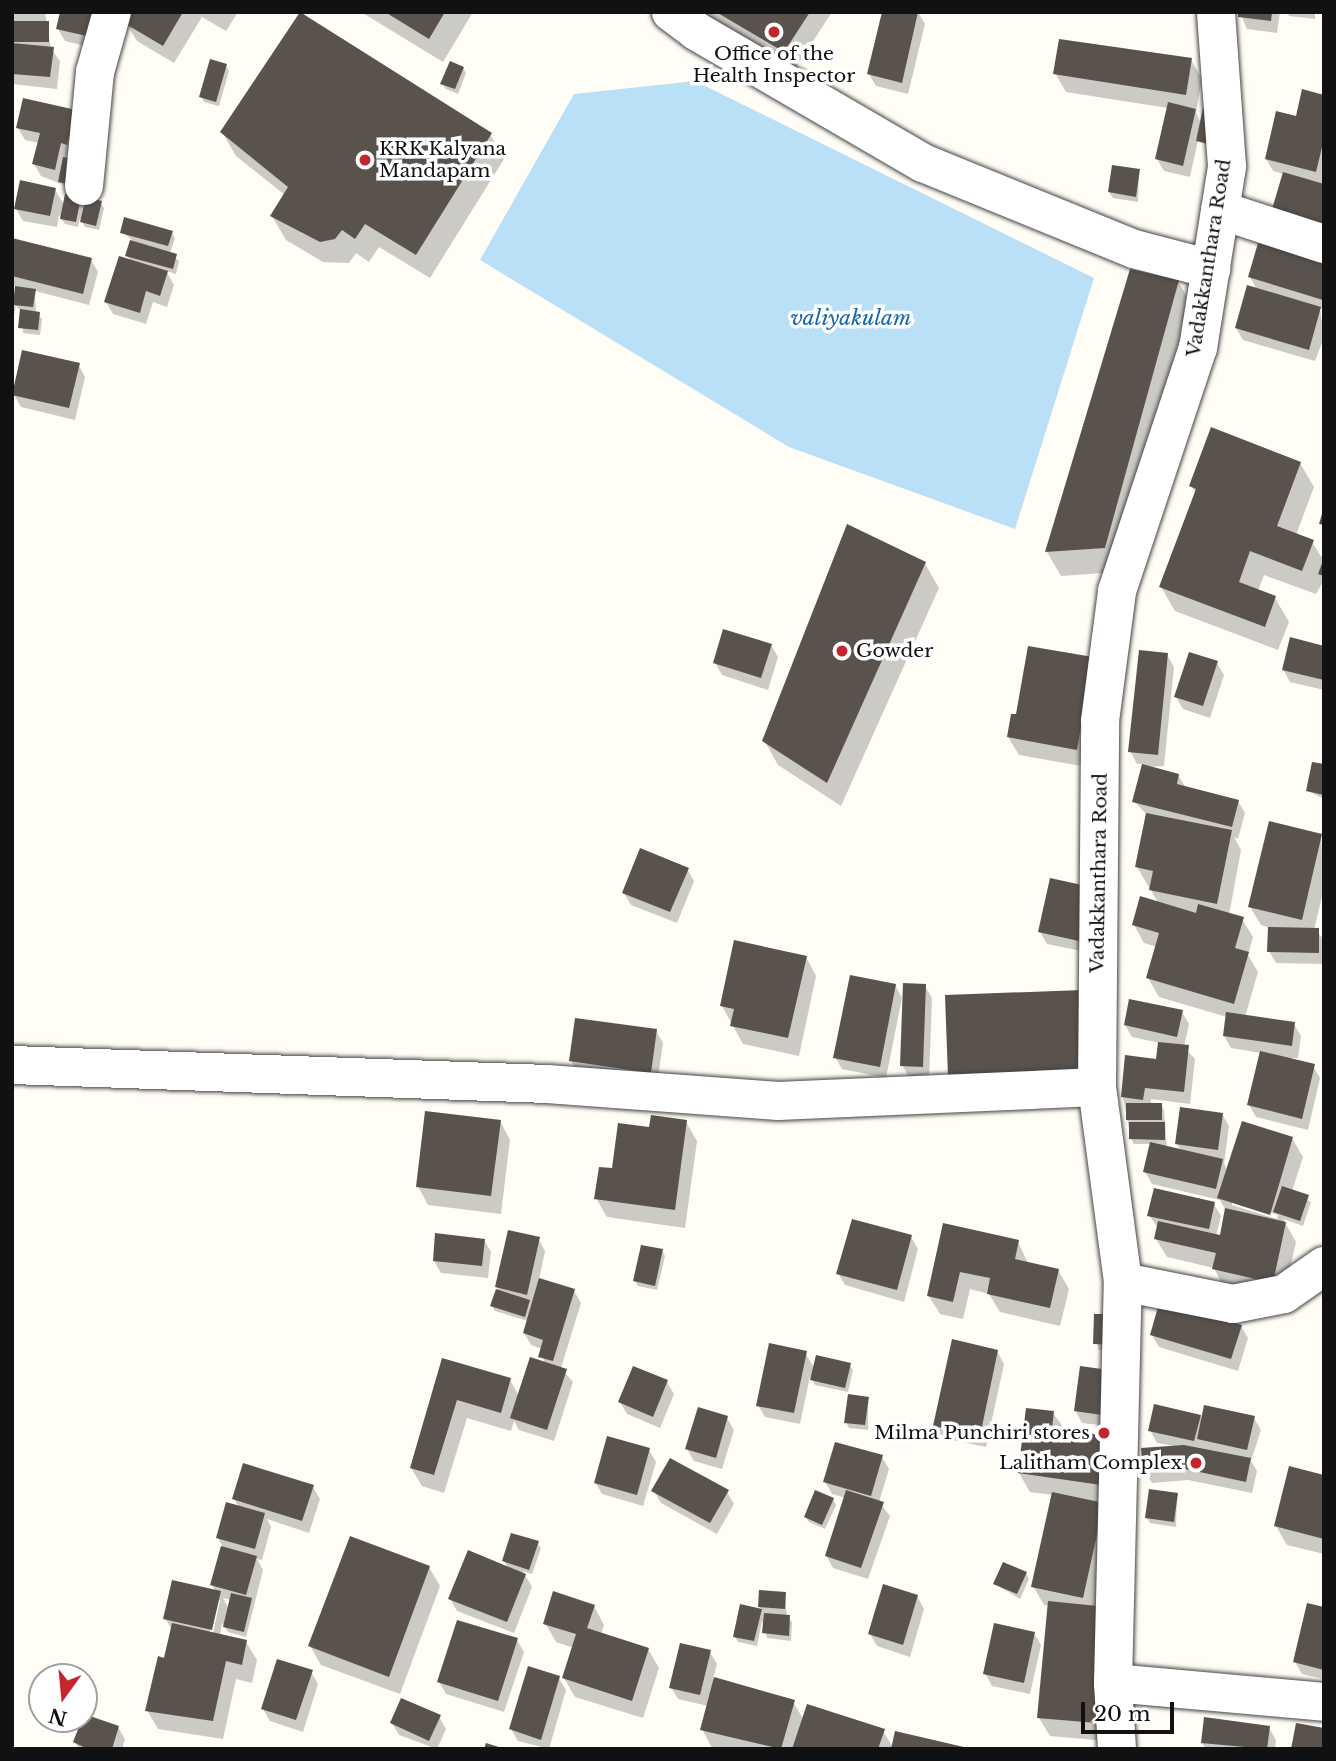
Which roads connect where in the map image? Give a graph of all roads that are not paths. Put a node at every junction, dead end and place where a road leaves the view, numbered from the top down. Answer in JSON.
{"nodes":[{"id":1,"x":112,"y":12,"type":"edge"},
{"id":2,"x":671,"y":12,"type":"edge"},
{"id":3,"x":1216,"y":12,"type":"edge"},
{"id":4,"x":84,"y":186,"type":"dead end"},
{"id":5,"x":1220,"y":210,"type":"junction"},
{"id":6,"x":1324,"y":244,"type":"edge"},
{"id":7,"x":1210,"y":269,"type":"junction"},
{"id":8,"x":12,"y":1065,"type":"edge"},
{"id":9,"x":1097,"y":1087,"type":"junction"},
{"id":10,"x":1323,"y":1266,"type":"edge"},
{"id":11,"x":1123,"y":1282,"type":"junction"},
{"id":12,"x":1113,"y":1683,"type":"junction"},
{"id":13,"x":1324,"y":1702,"type":"edge"},
{"id":14,"x":1117,"y":1749,"type":"edge"}],
"edges":[{"from":1,"to":4,"type":"street"},
{"from":2,"to":7,"type":"street"},
{"from":3,"to":5,"type":"street","name":"Vadakkanthara Road"},
{"from":5,"to":6,"type":"street"},
{"from":5,"to":7,"type":"street","name":"Vadakkanthara Road"},
{"from":7,"to":9,"type":"street","name":"Vadakkanthara Road"},
{"from":8,"to":9,"type":"street"},
{"from":9,"to":11,"type":"street","name":"Vadakkanthara Road"},
{"from":10,"to":11,"type":"street"},
{"from":11,"to":12,"type":"street","name":"Vadakkanthara Road"},
{"from":12,"to":13,"type":"street"},
{"from":12,"to":14,"type":"street","name":"Vadakkanthara Road"}]}
